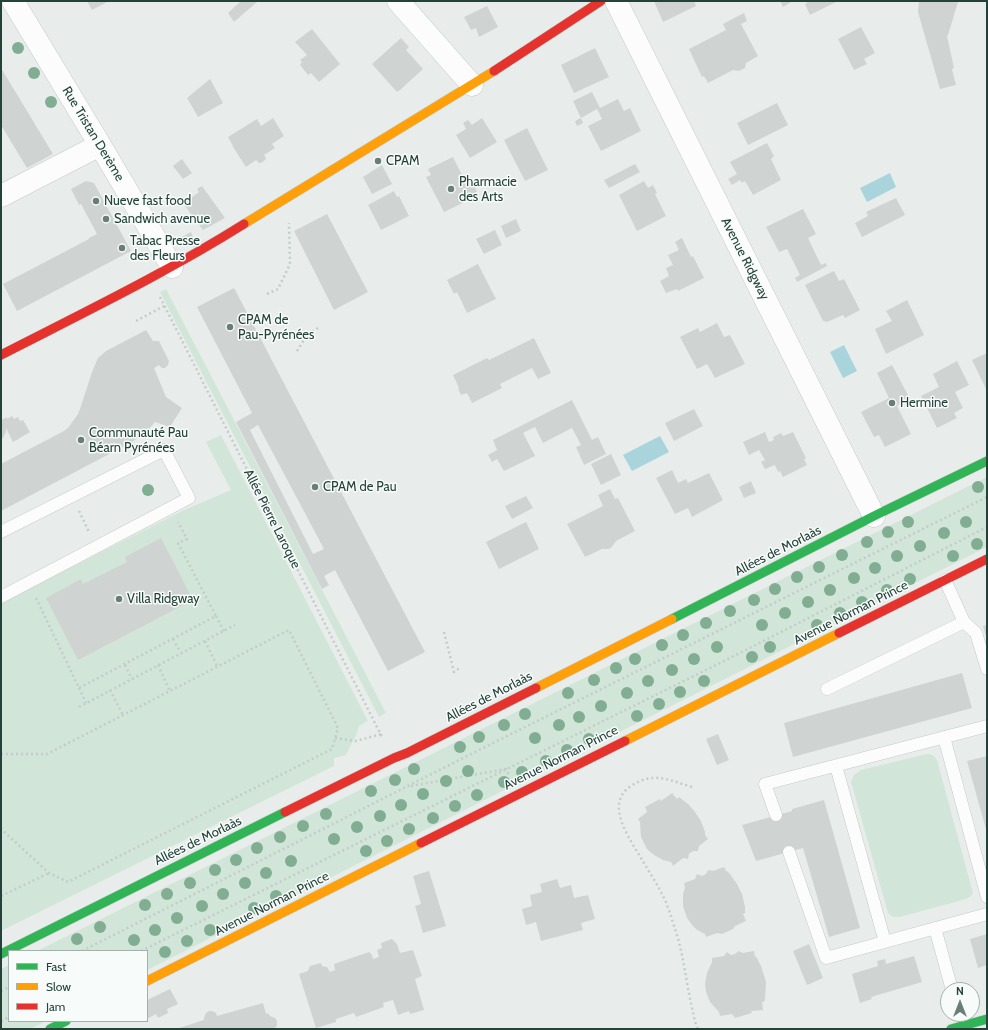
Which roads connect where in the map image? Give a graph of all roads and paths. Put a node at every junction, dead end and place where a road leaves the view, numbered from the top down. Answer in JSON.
{"nodes":[{"id":1,"x":13,"y":1,"type":"edge"},
{"id":2,"x":398,"y":1,"type":"edge"},
{"id":3,"x":601,"y":1,"type":"edge"},
{"id":4,"x":616,"y":1,"type":"edge"},
{"id":5,"x":472,"y":85,"type":"junction"},
{"id":6,"x":100,"y":145,"type":"junction"},
{"id":7,"x":1,"y":196,"type":"edge"},
{"id":8,"x":289,"y":222,"type":"dead end"},
{"id":9,"x":172,"y":267,"type":"junction"},
{"id":10,"x":150,"y":279,"type":"junction"},
{"id":11,"x":267,"y":294,"type":"dead end"},
{"id":12,"x":164,"y":306,"type":"junction"},
{"id":13,"x":136,"y":321,"type":"dead end"},
{"id":14,"x":318,"y":328,"type":"dead end"},
{"id":15,"x":297,"y":351,"type":"dead end"},
{"id":16,"x":1,"y":355,"type":"edge"},
{"id":17,"x":987,"y":461,"type":"edge"},
{"id":18,"x":987,"y":497,"type":"edge"},
{"id":19,"x":171,"y":507,"type":"junction"},
{"id":20,"x":874,"y":516,"type":"junction"},
{"id":21,"x":987,"y":527,"type":"edge"},
{"id":22,"x":1,"y":532,"type":"edge"},
{"id":23,"x":987,"y":559,"type":"edge"},
{"id":24,"x":945,"y":580,"type":"junction"},
{"id":25,"x":29,"y":582,"type":"junction"},
{"id":26,"x":2,"y":594,"type":"edge"},
{"id":27,"x":216,"y":616,"type":"junction"},
{"id":28,"x":964,"y":622,"type":"junction"},
{"id":29,"x":235,"y":625,"type":"dead end"},
{"id":30,"x":224,"y":631,"type":"junction"},
{"id":31,"x":444,"y":632,"type":"dead end"},
{"id":32,"x":174,"y":639,"type":"junction"},
{"id":33,"x":205,"y":641,"type":"junction"},
{"id":34,"x":181,"y":653,"type":"junction"},
{"id":35,"x":124,"y":665,"type":"junction"},
{"id":36,"x":158,"y":665,"type":"junction"},
{"id":37,"x":217,"y":666,"type":"junction"},
{"id":38,"x":461,"y":667,"type":"dead end"},
{"id":39,"x":987,"y":670,"type":"edge"},
{"id":40,"x":132,"y":679,"type":"junction"},
{"id":41,"x":80,"y":688,"type":"junction"},
{"id":42,"x":827,"y":689,"type":"dead end"},
{"id":43,"x":110,"y":690,"type":"junction"},
{"id":44,"x":170,"y":691,"type":"junction"},
{"id":45,"x":86,"y":703,"type":"junction"},
{"id":46,"x":79,"y":707,"type":"dead end"},
{"id":47,"x":123,"y":715,"type":"junction"},
{"id":48,"x":987,"y":726,"type":"edge"},
{"id":49,"x":381,"y":734,"type":"junction"},
{"id":50,"x":944,"y":737,"type":"junction"},
{"id":51,"x":335,"y":738,"type":"junction"},
{"id":52,"x":1,"y":754,"type":"edge"},
{"id":53,"x":394,"y":758,"type":"junction"},
{"id":54,"x":836,"y":766,"type":"junction"},
{"id":55,"x":506,"y":769,"type":"junction"},
{"id":56,"x":407,"y":787,"type":"junction"},
{"id":57,"x":692,"y":787,"type":"dead end"},
{"id":58,"x":518,"y":794,"type":"junction"},
{"id":59,"x":776,"y":815,"type":"dead end"},
{"id":60,"x":1,"y":829,"type":"edge"},
{"id":61,"x":789,"y":852,"type":"dead end"},
{"id":62,"x":49,"y":873,"type":"junction"},
{"id":63,"x":1,"y":896,"type":"edge"},
{"id":64,"x":987,"y":896,"type":"edge"},
{"id":65,"x":987,"y":914,"type":"edge"},
{"id":66,"x":935,"y":928,"type":"junction"},
{"id":67,"x":885,"y":942,"type":"junction"},
{"id":68,"x":9,"y":950,"type":"edge"},
{"id":69,"x":84,"y":950,"type":"edge"},
{"id":70,"x":143,"y":950,"type":"edge"},
{"id":71,"x":148,"y":980,"type":"edge"},
{"id":72,"x":950,"y":982,"type":"edge"},
{"id":73,"x":987,"y":1019,"type":"edge"},
{"id":74,"x":64,"y":1022,"type":"edge"},
{"id":75,"x":957,"y":1027,"type":"edge"},
{"id":76,"x":50,"y":1029,"type":"edge"},
{"id":77,"x":698,"y":1029,"type":"edge"}],
"edges":[{"from":1,"to":6,"type":"street","name":"Rue Tristan Derème"},
{"from":2,"to":5,"type":"street"},
{"from":3,"to":5,"type":"street"},
{"from":4,"to":20,"type":"street","name":"Avenue Ridgway"},
{"from":5,"to":9,"type":"street"},
{"from":6,"to":7,"type":"street"},
{"from":6,"to":9,"type":"street","name":"Rue Tristan Derème"},
{"from":8,"to":11,"type":"path"},
{"from":9,"to":10,"type":"street"},
{"from":10,"to":12,"type":"path","name":"Allée Pierre Laroque"},
{"from":10,"to":16,"type":"street"},
{"from":12,"to":13,"type":"path"},
{"from":12,"to":49,"type":"path","name":"Allée Pierre Laroque"},
{"from":14,"to":15,"type":"path"},
{"from":17,"to":20,"type":"street","name":"Allées de Morlaàs"},
{"from":18,"to":56,"type":"path"},
{"from":19,"to":22,"type":"lane"},
{"from":19,"to":25,"type":"lane"},
{"from":19,"to":27,"type":"path"},
{"from":20,"to":53,"type":"street","name":"Allées de Morlaàs"},
{"from":21,"to":55,"type":"path"},
{"from":23,"to":24,"type":"street","name":"Avenue Norman Prince"},
{"from":24,"to":28,"type":"lane"},
{"from":24,"to":58,"type":"street","name":"Avenue Norman Prince"},
{"from":25,"to":26,"type":"lane"},
{"from":25,"to":41,"type":"path"},
{"from":27,"to":30,"type":"path"},
{"from":27,"to":32,"type":"path"},
{"from":28,"to":39,"type":"lane"},
{"from":28,"to":42,"type":"lane"},
{"from":29,"to":30,"type":"path"},
{"from":30,"to":33,"type":"path"},
{"from":31,"to":38,"type":"path"},
{"from":32,"to":34,"type":"path"},
{"from":32,"to":35,"type":"path"},
{"from":33,"to":34,"type":"path"},
{"from":33,"to":37,"type":"path"},
{"from":34,"to":36,"type":"path"},
{"from":35,"to":40,"type":"path"},
{"from":35,"to":41,"type":"path"},
{"from":36,"to":40,"type":"path"},
{"from":36,"to":44,"type":"path"},
{"from":37,"to":44,"type":"path"},
{"from":37,"to":51,"type":"path"},
{"from":40,"to":43,"type":"path"},
{"from":41,"to":45,"type":"path"},
{"from":43,"to":45,"type":"path"},
{"from":43,"to":47,"type":"path"},
{"from":44,"to":47,"type":"path"},
{"from":45,"to":46,"type":"path"},
{"from":47,"to":52,"type":"path"},
{"from":48,"to":50,"type":"lane"},
{"from":49,"to":51,"type":"path"},
{"from":49,"to":53,"type":"path","name":"Allée Pierre Laroque"},
{"from":50,"to":54,"type":"lane"},
{"from":50,"to":64,"type":"lane"},
{"from":51,"to":62,"type":"path"},
{"from":53,"to":68,"type":"street","name":"Allées de Morlaàs"},
{"from":54,"to":59,"type":"lane"},
{"from":54,"to":67,"type":"lane"},
{"from":55,"to":56,"type":"path"},
{"from":55,"to":58,"type":"path"},
{"from":55,"to":70,"type":"path"},
{"from":56,"to":69,"type":"path"},
{"from":57,"to":77,"type":"path"},
{"from":58,"to":71,"type":"street","name":"Avenue Norman Prince"},
{"from":60,"to":62,"type":"path"},
{"from":61,"to":67,"type":"lane"},
{"from":62,"to":63,"type":"path"},
{"from":65,"to":66,"type":"lane"},
{"from":66,"to":67,"type":"lane"},
{"from":66,"to":72,"type":"lane"},
{"from":73,"to":75,"type":"street"},
{"from":74,"to":76,"type":"street"}]}
